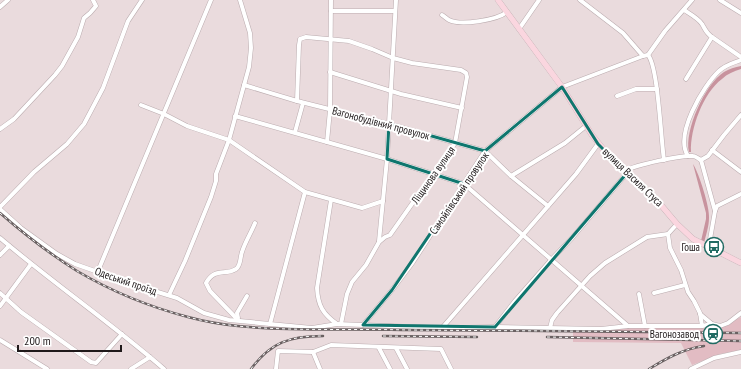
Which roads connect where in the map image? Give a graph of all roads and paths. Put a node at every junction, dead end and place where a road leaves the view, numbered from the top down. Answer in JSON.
{"nodes":[{"id":1,"x":8,"y":0,"type":"edge"},
{"id":2,"x":93,"y":0,"type":"edge"},
{"id":3,"x":142,"y":0,"type":"edge"},
{"id":4,"x":211,"y":0,"type":"edge"},
{"id":5,"x":240,"y":0,"type":"edge"},
{"id":6,"x":331,"y":0,"type":"edge"},
{"id":7,"x":396,"y":0,"type":"edge"},
{"id":8,"x":498,"y":0,"type":"edge"},
{"id":9,"x":539,"y":0,"type":"edge"},
{"id":10,"x":580,"y":0,"type":"edge"},
{"id":11,"x":692,"y":0,"type":"edge"},
{"id":12,"x":720,"y":0,"type":"edge"},
{"id":13,"x":0,"y":7,"type":"edge"},
{"id":14,"x":684,"y":10,"type":"junction"},
{"id":15,"x":330,"y":11,"type":"junction"},
{"id":16,"x":395,"y":12,"type":"junction"},
{"id":17,"x":507,"y":12,"type":"junction"},
{"id":18,"x":741,"y":14,"type":"edge"},
{"id":19,"x":442,"y":15,"type":"dead end"},
{"id":20,"x":519,"y":28,"type":"junction"},
{"id":21,"x":712,"y":37,"type":"junction"},
{"id":22,"x":330,"y":39,"type":"junction"},
{"id":23,"x":648,"y":55,"type":"junction"},
{"id":24,"x":643,"y":56,"type":"junction"},
{"id":25,"x":741,"y":57,"type":"edge"},
{"id":26,"x":393,"y":58,"type":"junction"},
{"id":27,"x":741,"y":60,"type":"edge"},
{"id":28,"x":330,"y":72,"type":"junction"},
{"id":29,"x":686,"y":79,"type":"dead end"},
{"id":30,"x":244,"y":85,"type":"junction"},
{"id":31,"x":562,"y":87,"type":"junction"},
{"id":32,"x":657,"y":89,"type":"junction"},
{"id":33,"x":391,"y":90,"type":"junction"},
{"id":34,"x":617,"y":96,"type":"dead end"},
{"id":35,"x":297,"y":101,"type":"junction"},
{"id":36,"x":303,"y":103,"type":"junction"},
{"id":37,"x":141,"y":105,"type":"dead end"},
{"id":38,"x":462,"y":108,"type":"junction"},
{"id":39,"x":330,"y":110,"type":"junction"},
{"id":40,"x":164,"y":114,"type":"junction"},
{"id":41,"x":741,"y":115,"type":"edge"},
{"id":42,"x":235,"y":116,"type":"junction"},
{"id":43,"x":388,"y":124,"type":"junction"},
{"id":44,"x":586,"y":126,"type":"junction"},
{"id":45,"x":0,"y":129,"type":"edge"},
{"id":46,"x":295,"y":132,"type":"junction"},
{"id":47,"x":229,"y":140,"type":"junction"},
{"id":48,"x":327,"y":142,"type":"junction"},
{"id":49,"x":456,"y":143,"type":"junction"},
{"id":50,"x":598,"y":144,"type":"junction"},
{"id":51,"x":712,"y":150,"type":"junction"},
{"id":52,"x":485,"y":151,"type":"junction"},
{"id":53,"x":688,"y":156,"type":"junction"},
{"id":54,"x":387,"y":159,"type":"junction"},
{"id":55,"x":664,"y":160,"type":"junction"},
{"id":56,"x":701,"y":160,"type":"junction"},
{"id":57,"x":625,"y":172,"type":"junction"},
{"id":58,"x":741,"y":172,"type":"edge"},
{"id":59,"x":434,"y":174,"type":"junction"},
{"id":60,"x":511,"y":176,"type":"junction"},
{"id":61,"x":464,"y":184,"type":"junction"},
{"id":62,"x":305,"y":192,"type":"junction"},
{"id":63,"x":741,"y":194,"type":"edge"},
{"id":64,"x":331,"y":200,"type":"junction"},
{"id":65,"x":383,"y":201,"type":"junction"},
{"id":66,"x":548,"y":206,"type":"junction"},
{"id":67,"x":0,"y":208,"type":"edge"},
{"id":68,"x":715,"y":211,"type":"junction"},
{"id":69,"x":255,"y":223,"type":"dead end"},
{"id":70,"x":677,"y":224,"type":"junction"},
{"id":71,"x":668,"y":234,"type":"junction"},
{"id":72,"x":523,"y":235,"type":"junction"},
{"id":73,"x":0,"y":238,"type":"edge"},
{"id":74,"x":379,"y":242,"type":"junction"},
{"id":75,"x":9,"y":246,"type":"junction"},
{"id":76,"x":708,"y":247,"type":"junction"},
{"id":77,"x":0,"y":255,"type":"edge"},
{"id":78,"x":551,"y":260,"type":"junction"},
{"id":79,"x":741,"y":263,"type":"edge"},
{"id":80,"x":31,"y":264,"type":"junction"},
{"id":81,"x":98,"y":271,"type":"junction"},
{"id":82,"x":686,"y":285,"type":"junction"},
{"id":83,"x":582,"y":286,"type":"junction"},
{"id":84,"x":0,"y":293,"type":"edge"},
{"id":85,"x":654,"y":293,"type":"dead end"},
{"id":86,"x":639,"y":294,"type":"dead end"},
{"id":87,"x":169,"y":295,"type":"junction"},
{"id":88,"x":247,"y":296,"type":"dead end"},
{"id":89,"x":5,"y":299,"type":"junction"},
{"id":90,"x":0,"y":306,"type":"edge"},
{"id":91,"x":741,"y":313,"type":"edge"},
{"id":92,"x":700,"y":314,"type":"junction"},
{"id":93,"x":238,"y":320,"type":"junction"},
{"id":94,"x":270,"y":324,"type":"junction"},
{"id":95,"x":339,"y":324,"type":"junction"},
{"id":96,"x":712,"y":324,"type":"junction"},
{"id":97,"x":362,"y":325,"type":"junction"},
{"id":98,"x":628,"y":326,"type":"junction"},
{"id":99,"x":645,"y":326,"type":"junction"},
{"id":100,"x":702,"y":326,"type":"junction"},
{"id":101,"x":495,"y":327,"type":"junction"},
{"id":102,"x":442,"y":328,"type":"junction"},
{"id":103,"x":550,"y":328,"type":"junction"},
{"id":104,"x":122,"y":334,"type":"junction"},
{"id":105,"x":0,"y":340,"type":"edge"},
{"id":106,"x":379,"y":348,"type":"junction"},
{"id":107,"x":396,"y":348,"type":"junction"},
{"id":108,"x":313,"y":352,"type":"junction"},
{"id":109,"x":741,"y":352,"type":"edge"},
{"id":110,"x":150,"y":357,"type":"junction"},
{"id":111,"x":47,"y":369,"type":"edge"},
{"id":112,"x":131,"y":369,"type":"edge"},
{"id":113,"x":164,"y":369,"type":"edge"},
{"id":114,"x":276,"y":369,"type":"edge"},
{"id":115,"x":320,"y":369,"type":"edge"},
{"id":116,"x":390,"y":369,"type":"edge"},
{"id":117,"x":407,"y":369,"type":"edge"},
{"id":118,"x":452,"y":369,"type":"edge"},
{"id":119,"x":691,"y":369,"type":"edge"}],
"edges":[{"from":1,"to":13,"type":"street"},
{"from":2,"to":45,"type":"street"},
{"from":3,"to":67,"type":"street"},
{"from":4,"to":40,"type":"street"},
{"from":5,"to":30,"type":"street"},
{"from":6,"to":15,"type":"street"},
{"from":7,"to":16,"type":"street"},
{"from":8,"to":17,"type":"main road","name":"вулиця Василя Стуса"},
{"from":9,"to":20,"type":"street"},
{"from":10,"to":24,"type":"street"},
{"from":11,"to":14,"type":"street"},
{"from":12,"to":18,"type":"street"},
{"from":14,"to":21,"type":"street"},
{"from":14,"to":23,"type":"street"},
{"from":15,"to":16,"type":"street"},
{"from":15,"to":22,"type":"street"},
{"from":16,"to":26,"type":"street"},
{"from":17,"to":19,"type":"street"},
{"from":17,"to":20,"type":"main road","name":"вулиця Василя Стуса"},
{"from":20,"to":31,"type":"main road","name":"вулиця Василя Стуса"},
{"from":21,"to":25,"type":"street"},
{"from":21,"to":29,"type":"street"},
{"from":22,"to":26,"type":"street","name":"Ліщинова вулиця"},
{"from":22,"to":28,"type":"street"},
{"from":22,"to":35,"type":"street","name":"Ліщинова вулиця"},
{"from":23,"to":24,"type":"street","name":"Самойлівський провулок"},
{"from":23,"to":32,"type":"street"},
{"from":24,"to":31,"type":"street","name":"Самойлівський провулок"},
{"from":26,"to":33,"type":"street"},
{"from":26,"to":38,"type":"street","name":"Ліщинова вулиця"},
{"from":27,"to":53,"type":"street"},
{"from":28,"to":33,"type":"street"},
{"from":28,"to":39,"type":"street"},
{"from":30,"to":35,"type":"street","name":"Вагонобудівний провулок"},
{"from":30,"to":42,"type":"street"},
{"from":31,"to":44,"type":"main road","name":"вулиця Василя Стуса"},
{"from":31,"to":52,"type":"street","name":"Самойлівський провулок"},
{"from":32,"to":34,"type":"street"},
{"from":32,"to":55,"type":"street"},
{"from":33,"to":38,"type":"street"},
{"from":33,"to":43,"type":"street"},
{"from":35,"to":36,"type":"street","name":"Вагонобудівний провулок"},
{"from":36,"to":39,"type":"street","name":"Вагонобудівний провулок"},
{"from":36,"to":46,"type":"street"},
{"from":37,"to":40,"type":"street"},
{"from":38,"to":49,"type":"street","name":"Ліщинова вулиця"},
{"from":39,"to":43,"type":"street","name":"Вагонобудівний провулок"},
{"from":39,"to":48,"type":"street"},
{"from":40,"to":47,"type":"street"},
{"from":40,"to":81,"type":"street"},
{"from":41,"to":51,"type":"street"},
{"from":42,"to":46,"type":"street"},
{"from":42,"to":47,"type":"street"},
{"from":43,"to":49,"type":"street","name":"Вагонобудівний провулок"},
{"from":43,"to":54,"type":"street"},
{"from":44,"to":50,"type":"main road","name":"вулиця Василя Стуса"},
{"from":44,"to":60,"type":"street"},
{"from":46,"to":48,"type":"street"},
{"from":47,"to":62,"type":"street"},
{"from":47,"to":87,"type":"street"},
{"from":48,"to":54,"type":"street"},
{"from":49,"to":52,"type":"street","name":"Вагонобудівний провулок"},
{"from":49,"to":59,"type":"street","name":"Ліщинова вулиця"},
{"from":50,"to":57,"type":"main road","name":"вулиця Василя Стуса"},
{"from":50,"to":66,"type":"street"},
{"from":51,"to":56,"type":"street"},
{"from":51,"to":58,"type":"street"},
{"from":52,"to":60,"type":"street","name":"Вагонобудівний провулок"},
{"from":52,"to":61,"type":"street","name":"Самойлівський провулок"},
{"from":53,"to":55,"type":"street"},
{"from":53,"to":56,"type":"street"},
{"from":54,"to":59,"type":"street"},
{"from":54,"to":65,"type":"street"},
{"from":55,"to":57,"type":"street"},
{"from":56,"to":68,"type":"street"},
{"from":57,"to":70,"type":"main road","name":"вулиця Василя Стуса"},
{"from":57,"to":78,"type":"street"},
{"from":59,"to":61,"type":"street"},
{"from":59,"to":74,"type":"street","name":"Ліщинова вулиця"},
{"from":60,"to":66,"type":"street","name":"Вагонобудівний провулок"},
{"from":61,"to":72,"type":"street"},
{"from":61,"to":97,"type":"street","name":"Самойлівський провулок"},
{"from":62,"to":64,"type":"street"},
{"from":62,"to":94,"type":"street"},
{"from":63,"to":68,"type":"street"},
{"from":64,"to":65,"type":"street"},
{"from":64,"to":95,"type":"street"},
{"from":65,"to":74,"type":"street"},
{"from":66,"to":72,"type":"street"},
{"from":67,"to":81,"type":"street","name":"Одеський проїзд"},
{"from":68,"to":76,"type":"street"},
{"from":69,"to":93,"type":"street"},
{"from":70,"to":71,"type":"street"},
{"from":70,"to":76,"type":"main road","name":"вулиця Василя Стуса"},
{"from":71,"to":82,"type":"street"},
{"from":71,"to":83,"type":"street"},
{"from":72,"to":78,"type":"street"},
{"from":72,"to":102,"type":"street"},
{"from":73,"to":75,"type":"street"},
{"from":74,"to":95,"type":"street","name":"Ліщинова вулиця"},
{"from":75,"to":77,"type":"street"},
{"from":75,"to":80,"type":"street"},
{"from":76,"to":79,"type":"main road","name":"вулиця Василя Стуса"},
{"from":78,"to":83,"type":"street"},
{"from":78,"to":101,"type":"street"},
{"from":80,"to":89,"type":"street"},
{"from":80,"to":104,"type":"street"},
{"from":81,"to":87,"type":"street","name":"Одеський проїзд"},
{"from":82,"to":85,"type":"street"},
{"from":82,"to":92,"type":"street"},
{"from":83,"to":98,"type":"street"},
{"from":83,"to":103,"type":"street"},
{"from":84,"to":89,"type":"street"},
{"from":86,"to":99,"type":"street"},
{"from":87,"to":93,"type":"street","name":"Одеський проїзд"},
{"from":88,"to":93,"type":"street"},
{"from":89,"to":90,"type":"street"},
{"from":89,"to":104,"type":"street"},
{"from":91,"to":96,"type":"street","name":"Одеський проїзд"},
{"from":92,"to":96,"type":"street"},
{"from":92,"to":100,"type":"street"},
{"from":93,"to":94,"type":"street","name":"Одеський проїзд"},
{"from":94,"to":95,"type":"street","name":"Одеський проїзд"},
{"from":95,"to":97,"type":"street","name":"Одеський проїзд"},
{"from":96,"to":100,"type":"street","name":"Одеський проїзд"},
{"from":97,"to":102,"type":"street","name":"Одеський проїзд"},
{"from":98,"to":99,"type":"street","name":"Одеський проїзд"},
{"from":98,"to":103,"type":"street","name":"Одеський проїзд"},
{"from":99,"to":100,"type":"street","name":"Одеський проїзд"},
{"from":101,"to":102,"type":"street","name":"Одеський проїзд"},
{"from":101,"to":103,"type":"street","name":"Одеський проїзд"},
{"from":104,"to":110,"type":"street"},
{"from":105,"to":111,"type":"street"},
{"from":106,"to":107,"type":"street"},
{"from":106,"to":108,"type":"street"},
{"from":106,"to":116,"type":"street"},
{"from":107,"to":117,"type":"street"},
{"from":107,"to":118,"type":"street"},
{"from":108,"to":114,"type":"street"},
{"from":108,"to":115,"type":"street"},
{"from":109,"to":119,"type":"street"},
{"from":110,"to":112,"type":"street"},
{"from":110,"to":113,"type":"street"}]}
